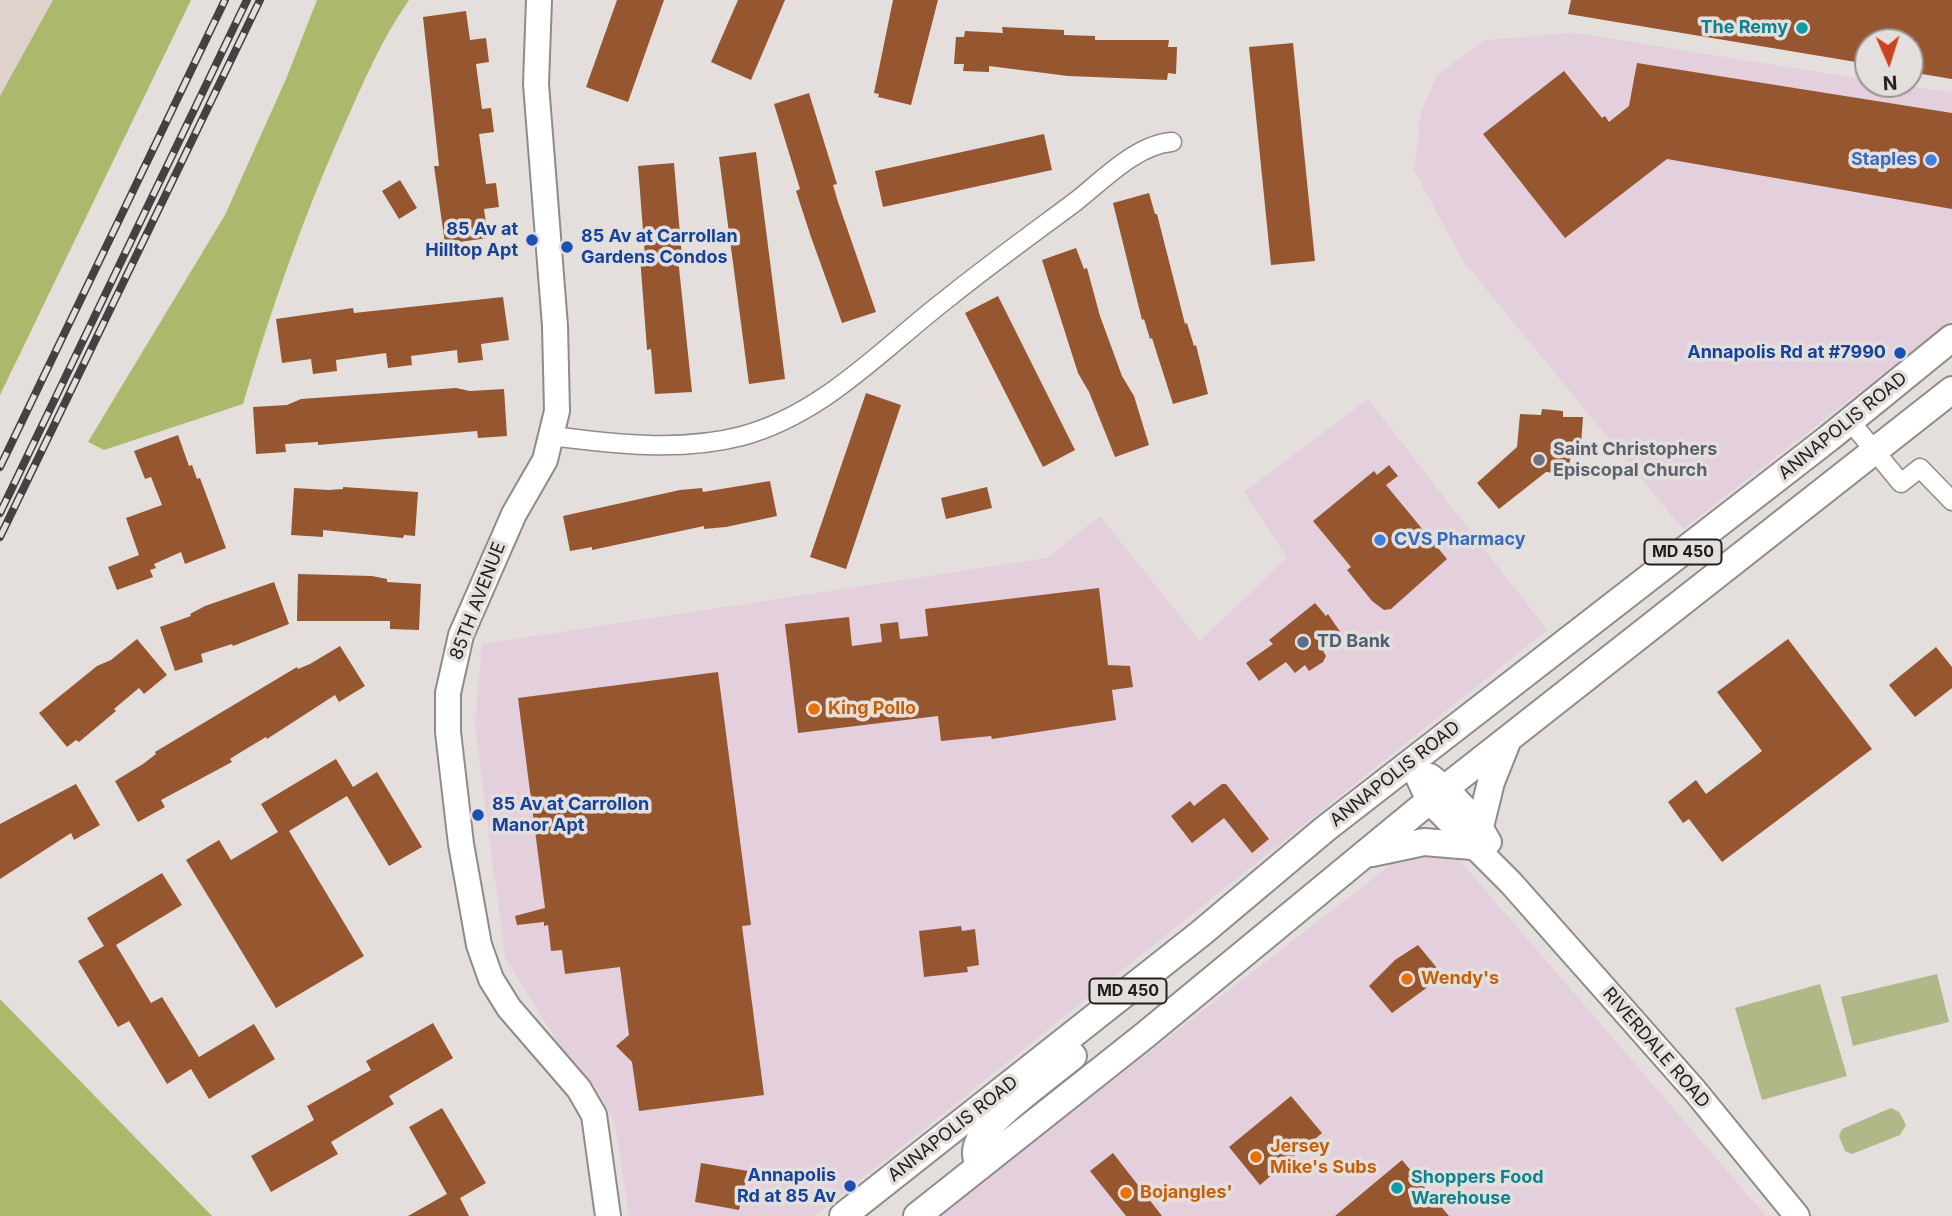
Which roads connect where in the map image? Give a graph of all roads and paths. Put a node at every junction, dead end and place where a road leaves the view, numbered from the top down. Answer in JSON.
{"nodes":[{"id":1,"x":539,"y":0,"type":"edge"},
{"id":2,"x":1172,"y":142,"type":"dead end"},
{"id":3,"x":1952,"y":338,"type":"edge"},
{"id":4,"x":1952,"y":390,"type":"edge"},
{"id":5,"x":1850,"y":421,"type":"junction"},
{"id":6,"x":552,"y":436,"type":"junction"},
{"id":7,"x":1873,"y":452,"type":"junction"},
{"id":8,"x":1952,"y":501,"type":"edge"},
{"id":9,"x":1509,"y":738,"type":"junction"},
{"id":10,"x":1411,"y":762,"type":"junction"},
{"id":11,"x":1437,"y":795,"type":"junction"},
{"id":12,"x":1476,"y":836,"type":"junction"},
{"id":13,"x":1363,"y":855,"type":"junction"},
{"id":14,"x":1163,"y":963,"type":"junction"},
{"id":15,"x":979,"y":1167,"type":"junction"},
{"id":16,"x":608,"y":1216,"type":"edge"},
{"id":17,"x":843,"y":1216,"type":"edge"},
{"id":18,"x":917,"y":1216,"type":"edge"},
{"id":19,"x":1797,"y":1216,"type":"edge"}],
"edges":[{"from":1,"to":6,"type":"street","name":"85TH AVENUE"},
{"from":2,"to":6,"type":"street"},
{"from":3,"to":5,"type":"main road","name":"ANNAPOLIS ROAD","number":"MD 450"},
{"from":4,"to":7,"type":"main road","number":"MD 450"},
{"from":5,"to":7,"type":"street"},
{"from":5,"to":10,"type":"main road","name":"ANNAPOLIS ROAD","number":"MD 450"},
{"from":6,"to":16,"type":"street","name":"85TH AVENUE"},
{"from":7,"to":8,"type":"street"},
{"from":7,"to":9,"type":"main road","number":"MD 450"},
{"from":9,"to":11,"type":"main road","number":"MD 450"},
{"from":9,"to":12,"type":"main road"},
{"from":10,"to":11,"type":"street","name":"RIVERDALE ROAD"},
{"from":10,"to":14,"type":"main road","name":"ANNAPOLIS ROAD","number":"MD 450"},
{"from":11,"to":12,"type":"street","name":"RIVERDALE ROAD"},
{"from":11,"to":13,"type":"main road","number":"MD 450"},
{"from":12,"to":13,"type":"main road"},
{"from":12,"to":19,"type":"street","name":"RIVERDALE ROAD"},
{"from":13,"to":15,"type":"main road","number":"MD 450"},
{"from":14,"to":15,"type":"main road"},
{"from":14,"to":17,"type":"main road","name":"ANNAPOLIS ROAD","number":"MD 450"},
{"from":15,"to":18,"type":"main road","number":"MD 450"}]}
